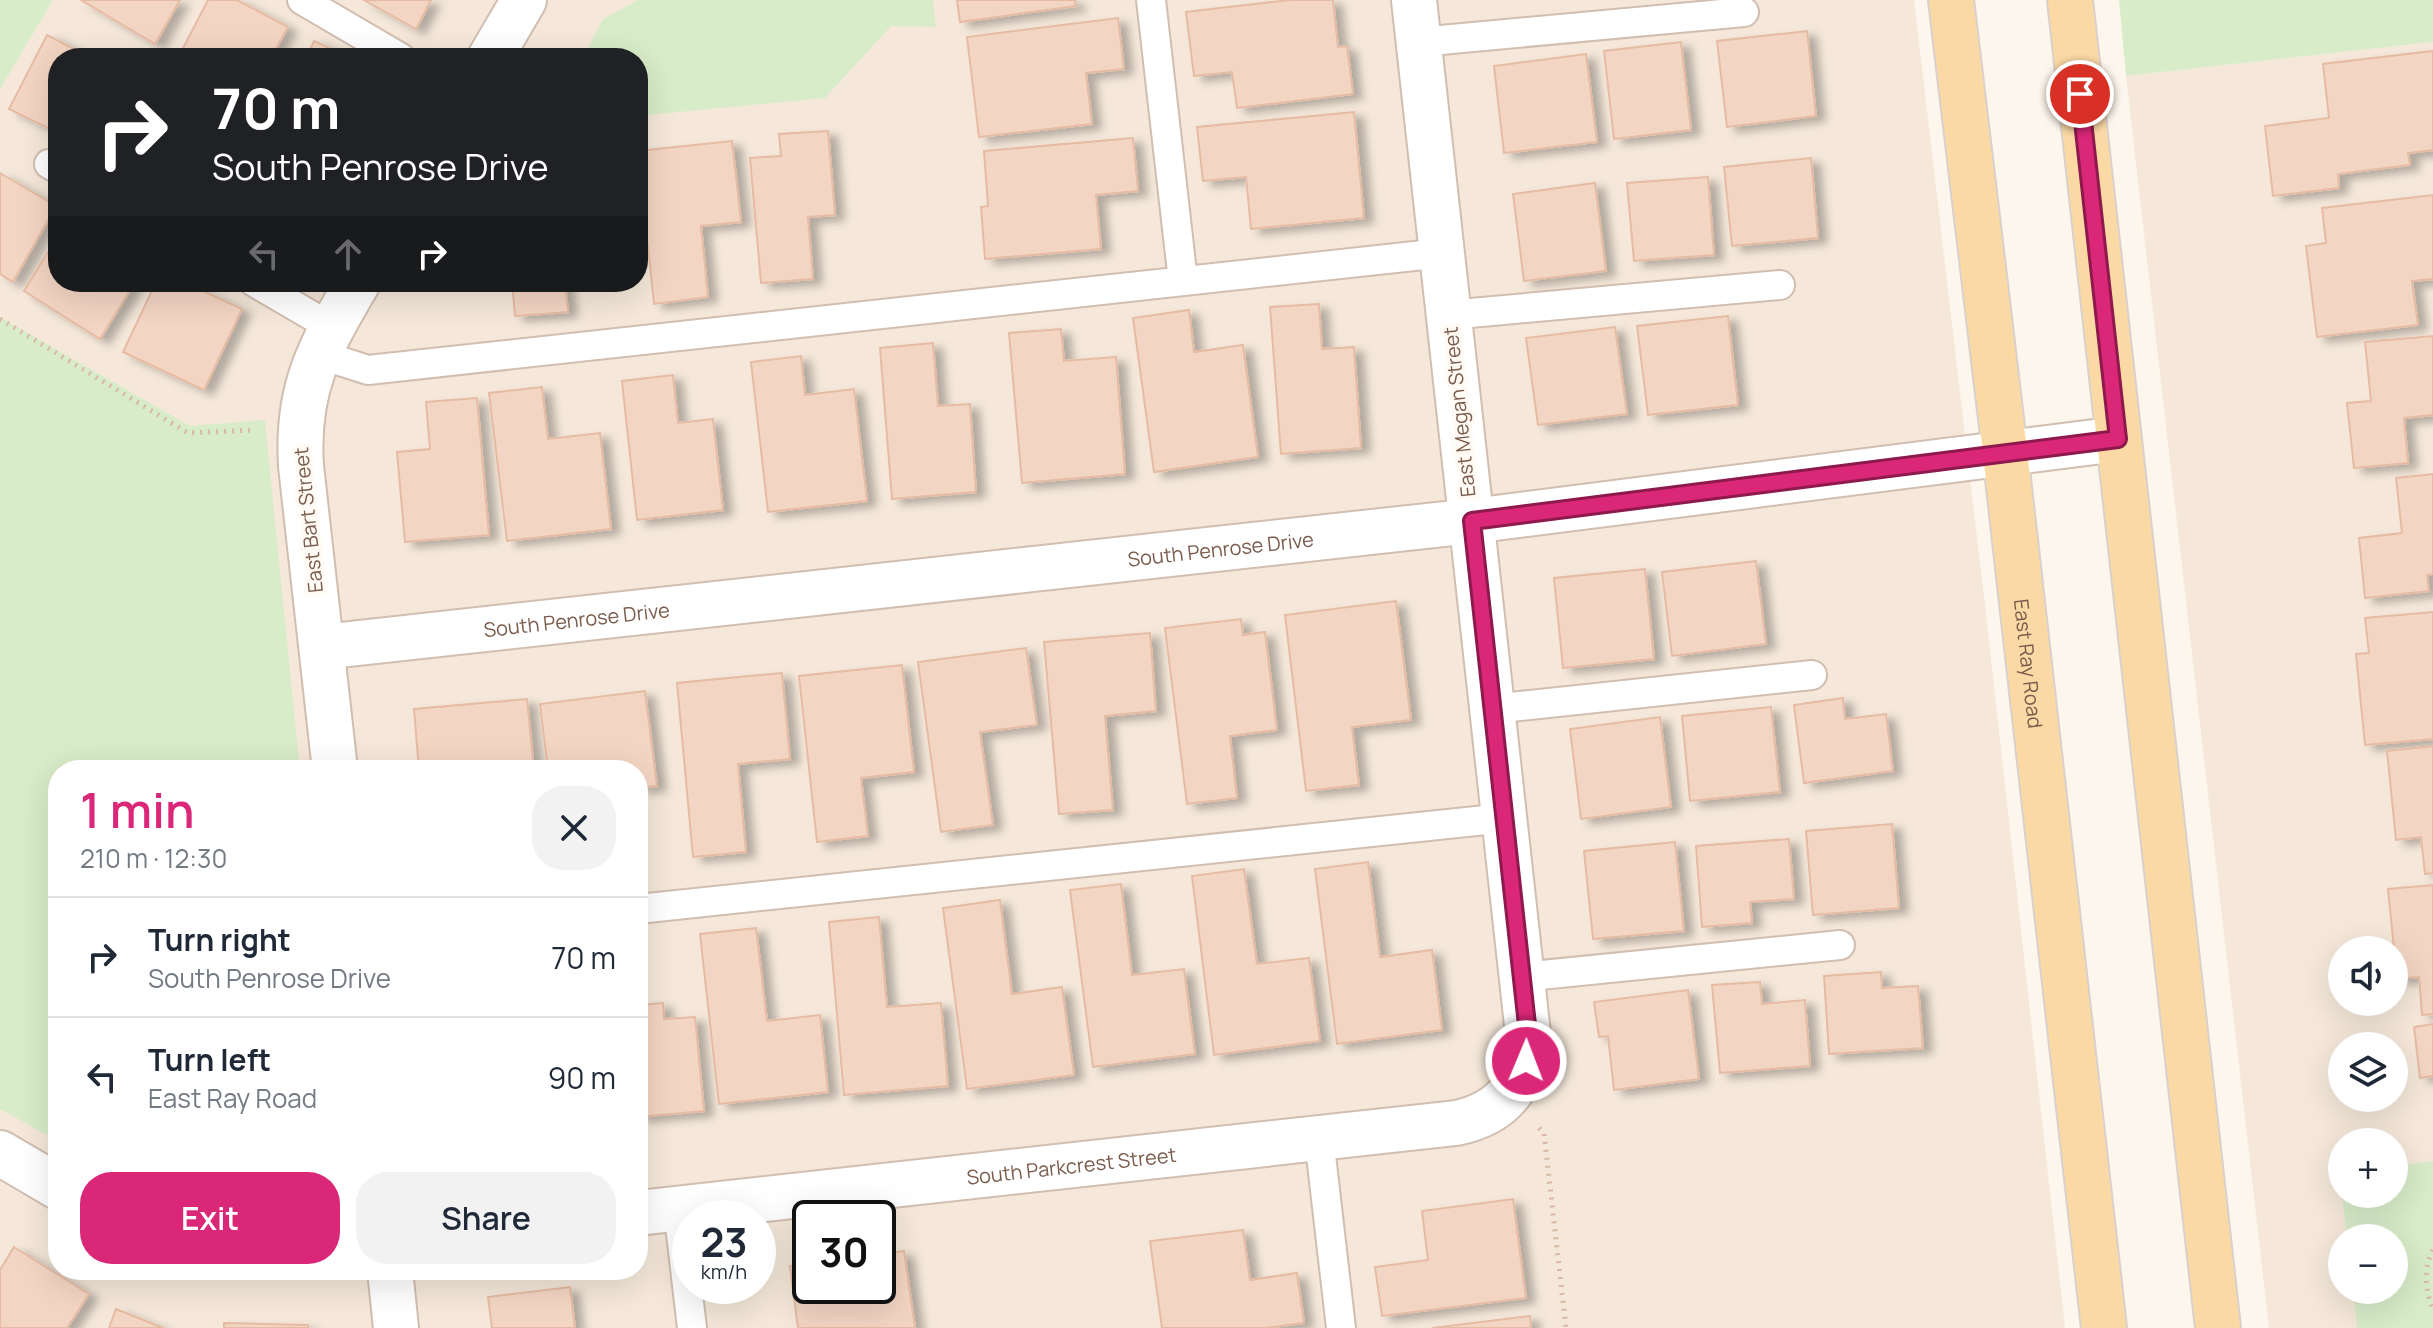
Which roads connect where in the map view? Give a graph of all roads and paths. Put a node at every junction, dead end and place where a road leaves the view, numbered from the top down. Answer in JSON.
{"nodes":[{"id":1,"x":302,"y":0,"type":"edge"},
{"id":2,"x":524,"y":0,"type":"edge"},
{"id":3,"x":1151,"y":0,"type":"edge"},
{"id":4,"x":1414,"y":0,"type":"edge"},
{"id":5,"x":1951,"y":0,"type":"edge"},
{"id":6,"x":2070,"y":0,"type":"edge"},
{"id":7,"x":1744,"y":12,"type":"dead end"},
{"id":8,"x":1419,"y":42,"type":"junction"},
{"id":9,"x":384,"y":48,"type":"edge"},
{"id":10,"x":496,"y":48,"type":"edge"},
{"id":11,"x":1442,"y":253,"type":"junction"},
{"id":12,"x":1183,"y":281,"type":"junction"},
{"id":13,"x":1780,"y":285,"type":"dead end"},
{"id":14,"x":266,"y":292,"type":"edge"},
{"id":15,"x":352,"y":292,"type":"edge"},
{"id":16,"x":1448,"y":315,"type":"junction"},
{"id":17,"x":0,"y":319,"type":"edge"},
{"id":18,"x":325,"y":340,"type":"junction"},
{"id":19,"x":300,"y":427,"type":"junction"},
{"id":20,"x":2118,"y":439,"type":"junction"},
{"id":21,"x":2005,"y":452,"type":"junction"},
{"id":22,"x":1472,"y":521,"type":"junction"},
{"id":23,"x":322,"y":647,"type":"junction"},
{"id":24,"x":1812,"y":675,"type":"dead end"},
{"id":25,"x":1492,"y":709,"type":"junction"},
{"id":26,"x":334,"y":760,"type":"edge"},
{"id":27,"x":1505,"y":818,"type":"junction"},
{"id":28,"x":648,"y":908,"type":"edge"},
{"id":29,"x":1840,"y":945,"type":"dead end"},
{"id":30,"x":1521,"y":977,"type":"junction"},
{"id":31,"x":1503,"y":1101,"type":"junction"},
{"id":32,"x":1319,"y":1138,"type":"junction"},
{"id":33,"x":0,"y":1153,"type":"edge"},
{"id":34,"x":48,"y":1181,"type":"edge"},
{"id":35,"x":658,"y":1211,"type":"edge"},
{"id":36,"x":2433,"y":1250,"type":"edge"},
{"id":37,"x":391,"y":1280,"type":"edge"},
{"id":38,"x":2433,"y":1309,"type":"edge"},
{"id":39,"x":396,"y":1328,"type":"edge"},
{"id":40,"x":692,"y":1328,"type":"edge"},
{"id":41,"x":1341,"y":1328,"type":"edge"},
{"id":42,"x":1566,"y":1328,"type":"edge"},
{"id":43,"x":2104,"y":1328,"type":"edge"},
{"id":44,"x":2218,"y":1328,"type":"edge"}],
"edges":[{"from":1,"to":9,"type":"lane"},
{"from":2,"to":10,"type":"street"},
{"from":3,"to":12,"type":"lane"},
{"from":4,"to":8,"type":"street","name":"East Megan Street"},
{"from":5,"to":21,"type":"main road","name":"East Ray Road"},
{"from":6,"to":20,"type":"main road"},
{"from":7,"to":8,"type":"lane"},
{"from":8,"to":11,"type":"street","name":"East Megan Street"},
{"from":11,"to":12,"type":"lane"},
{"from":11,"to":16,"type":"street","name":"East Megan Street"},
{"from":12,"to":18,"type":"lane"},
{"from":13,"to":16,"type":"lane"},
{"from":14,"to":18,"type":"lane"},
{"from":15,"to":18,"type":"street","name":"East Bart Street"},
{"from":16,"to":22,"type":"street","name":"East Megan Street"},
{"from":17,"to":19,"type":"path"},
{"from":18,"to":19,"type":"street","name":"East Bart Street"},
{"from":19,"to":23,"type":"street","name":"East Bart Street"},
{"from":20,"to":21,"type":"street","name":"South Penrose Drive"},
{"from":20,"to":44,"type":"main road"},
{"from":21,"to":22,"type":"street","name":"South Penrose Drive"},
{"from":21,"to":43,"type":"main road","name":"East Ray Road"},
{"from":22,"to":23,"type":"street","name":"South Penrose Drive"},
{"from":22,"to":25,"type":"street","name":"East Megan Street"},
{"from":23,"to":26,"type":"street","name":"East Bart Street"},
{"from":24,"to":25,"type":"lane"},
{"from":25,"to":27,"type":"street","name":"East Megan Street"},
{"from":27,"to":28,"type":"lane"},
{"from":27,"to":30,"type":"street","name":"East Megan Street"},
{"from":29,"to":30,"type":"lane"},
{"from":30,"to":31,"type":"street","name":"East Megan Street"},
{"from":31,"to":32,"type":"street","name":"South Parkcrest Street"},
{"from":31,"to":42,"type":"path"},
{"from":32,"to":35,"type":"street","name":"South Parkcrest Street"},
{"from":32,"to":41,"type":"lane"},
{"from":33,"to":34,"type":"street"},
{"from":35,"to":40,"type":"lane"},
{"from":36,"to":38,"type":"path"},
{"from":37,"to":39,"type":"street"}]}
